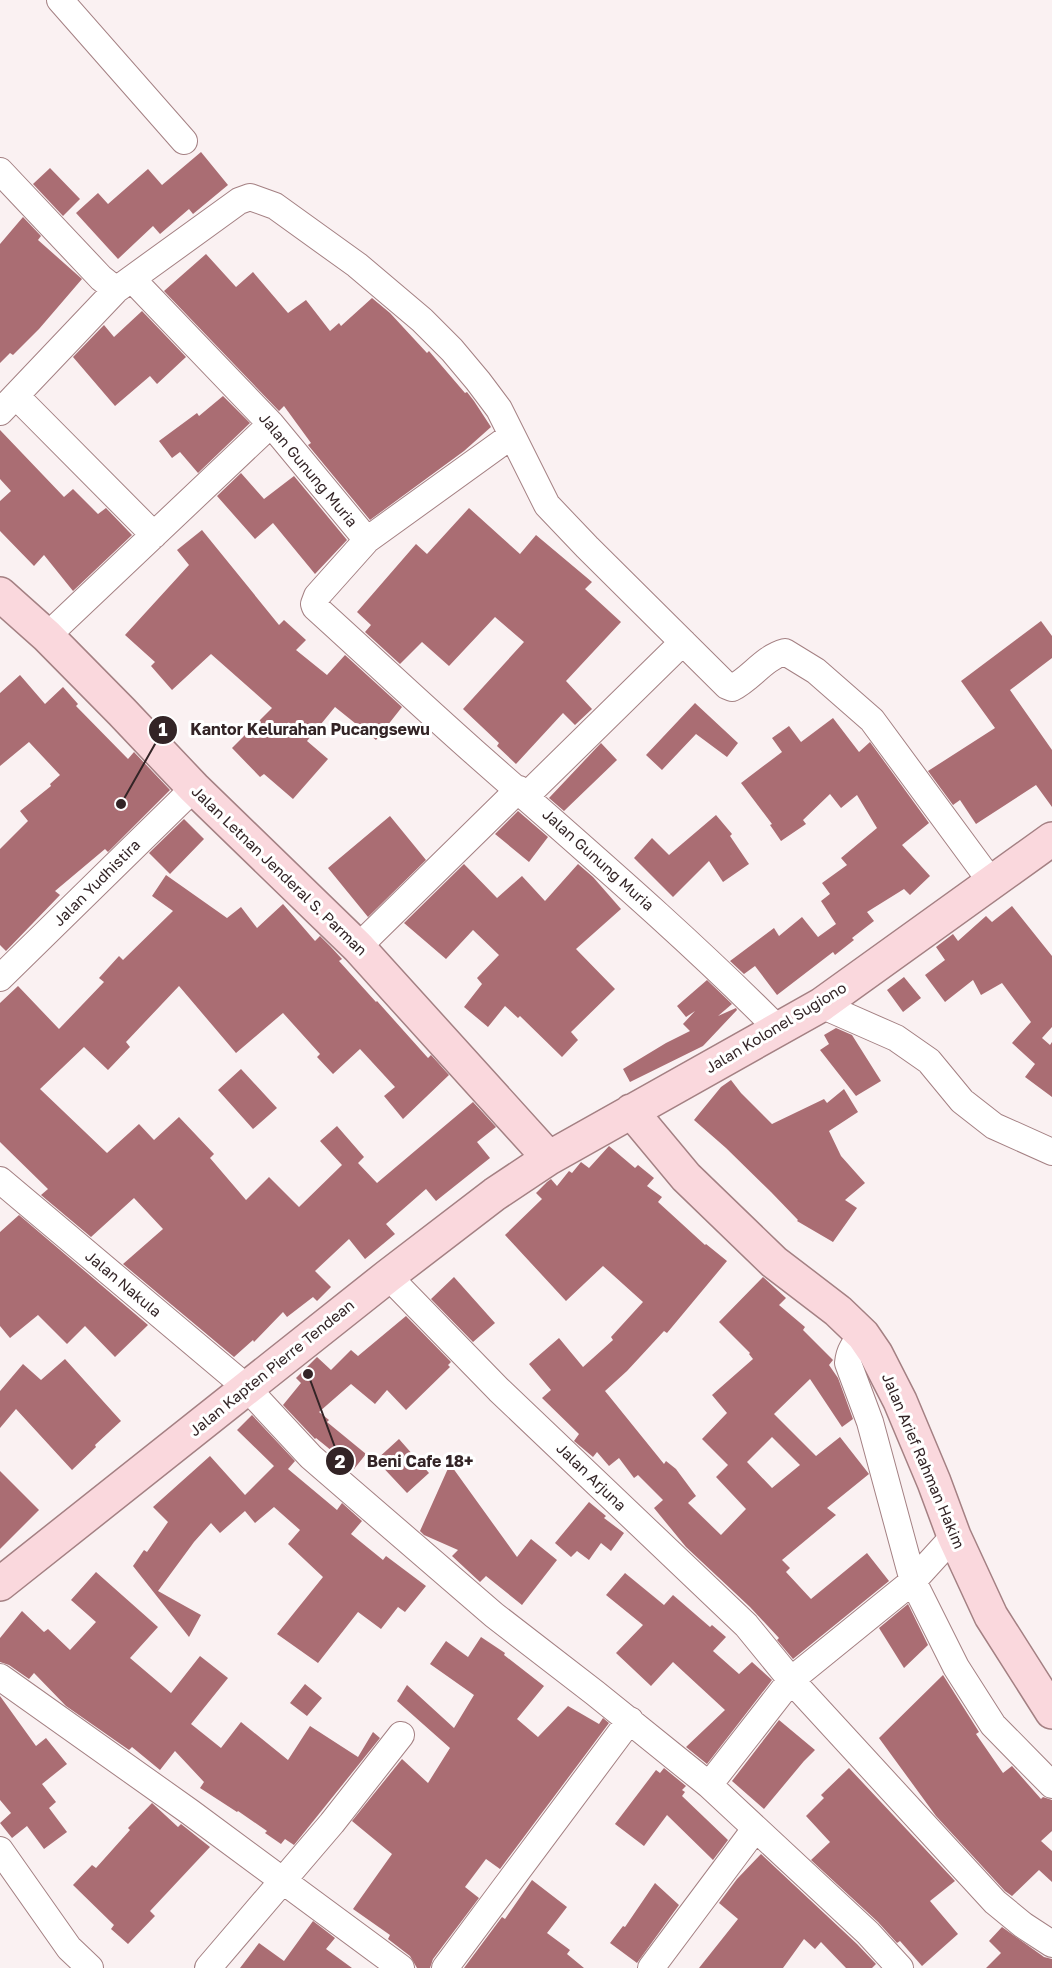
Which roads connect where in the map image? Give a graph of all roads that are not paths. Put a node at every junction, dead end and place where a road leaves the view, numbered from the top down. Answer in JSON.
{"nodes":[{"id":1,"x":60,"y":0,"type":"edge"},
{"id":2,"x":184,"y":141,"type":"dead end"},
{"id":3,"x":0,"y":171,"type":"edge"},
{"id":4,"x":124,"y":285,"type":"junction"},
{"id":5,"x":8,"y":404,"type":"edge"},
{"id":6,"x":271,"y":424,"type":"junction"},
{"id":7,"x":511,"y":436,"type":"junction"},
{"id":8,"x":154,"y":535,"type":"junction"},
{"id":9,"x":367,"y":540,"type":"junction"},
{"id":10,"x":0,"y":594,"type":"edge"},
{"id":11,"x":47,"y":636,"type":"junction"},
{"id":12,"x":683,"y":642,"type":"junction"},
{"id":13,"x":194,"y":788,"type":"junction"},
{"id":14,"x":522,"y":793,"type":"junction"},
{"id":15,"x":1052,"y":839,"type":"edge"},
{"id":16,"x":992,"y":882,"type":"junction"},
{"id":17,"x":358,"y":947,"type":"junction"},
{"id":18,"x":0,"y":978,"type":"edge"},
{"id":19,"x":821,"y":1005,"type":"junction"},
{"id":20,"x":779,"y":1030,"type":"junction"},
{"id":21,"x":632,"y":1111,"type":"junction"},
{"id":22,"x":1052,"y":1152,"type":"edge"},
{"id":23,"x":549,"y":1158,"type":"junction"},
{"id":24,"x":0,"y":1180,"type":"edge"},
{"id":25,"x":388,"y":1276,"type":"junction"},
{"id":26,"x":863,"y":1335,"type":"junction"},
{"id":27,"x":247,"y":1388,"type":"junction"},
{"id":28,"x":954,"y":1536,"type":"junction"},
{"id":29,"x":913,"y":1581,"type":"junction"},
{"id":30,"x":0,"y":1584,"type":"edge"},
{"id":31,"x":0,"y":1677,"type":"edge"},
{"id":32,"x":791,"y":1680,"type":"junction"},
{"id":33,"x":1052,"y":1712,"type":"edge"},
{"id":34,"x":630,"y":1720,"type":"junction"},
{"id":35,"x":401,"y":1735,"type":"dead end"},
{"id":36,"x":709,"y":1785,"type":"junction"},
{"id":37,"x":1052,"y":1785,"type":"edge"},
{"id":38,"x":755,"y":1829,"type":"junction"},
{"id":39,"x":0,"y":1850,"type":"edge"},
{"id":40,"x":283,"y":1882,"type":"junction"},
{"id":41,"x":1052,"y":1944,"type":"edge"},
{"id":42,"x":90,"y":1968,"type":"edge"},
{"id":43,"x":208,"y":1968,"type":"edge"},
{"id":44,"x":401,"y":1968,"type":"edge"},
{"id":45,"x":445,"y":1968,"type":"edge"},
{"id":46,"x":651,"y":1968,"type":"edge"},
{"id":47,"x":900,"y":1968,"type":"edge"}],
"edges":[{"from":1,"to":2,"type":"street"},
{"from":3,"to":4,"type":"street","name":"Jalan Gunung Muria"},
{"from":4,"to":5,"type":"street"},
{"from":4,"to":6,"type":"street","name":"Jalan Gunung Muria"},
{"from":4,"to":7,"type":"street"},
{"from":5,"to":8,"type":"street"},
{"from":6,"to":8,"type":"street"},
{"from":6,"to":9,"type":"street","name":"Jalan Gunung Muria"},
{"from":7,"to":9,"type":"street"},
{"from":7,"to":12,"type":"street"},
{"from":8,"to":11,"type":"street"},
{"from":9,"to":14,"type":"street","name":"Jalan Gunung Muria"},
{"from":10,"to":11,"type":"main road","name":"Jalan Letnan Jenderal S. Parman"},
{"from":11,"to":13,"type":"main road","name":"Jalan Letnan Jenderal S. Parman"},
{"from":12,"to":14,"type":"street"},
{"from":12,"to":16,"type":"street"},
{"from":13,"to":17,"type":"main road","name":"Jalan Letnan Jenderal S. Parman"},
{"from":13,"to":18,"type":"street","name":"Jalan Yudhistira"},
{"from":14,"to":17,"type":"street"},
{"from":14,"to":20,"type":"street","name":"Jalan Gunung Muria"},
{"from":15,"to":16,"type":"main road","name":"Jalan Kolonel Sugiono"},
{"from":16,"to":19,"type":"main road","name":"Jalan Kolonel Sugiono"},
{"from":17,"to":23,"type":"main road","name":"Jalan Letnan Jenderal S. Parman"},
{"from":19,"to":20,"type":"main road","name":"Jalan Kolonel Sugiono"},
{"from":19,"to":22,"type":"street"},
{"from":20,"to":21,"type":"main road","name":"Jalan Kolonel Sugiono"},
{"from":21,"to":23,"type":"main road","name":"Jalan Kolonel Sugiono"},
{"from":21,"to":26,"type":"main road","name":"Jalan Arief Rahman Hakim"},
{"from":23,"to":25,"type":"main road","name":"Jalan Kapten Pierre Tendean"},
{"from":24,"to":27,"type":"street","name":"Jalan Nakula"},
{"from":25,"to":27,"type":"main road","name":"Jalan Kapten Pierre Tendean"},
{"from":25,"to":32,"type":"street","name":"Jalan Arjuna"},
{"from":26,"to":28,"type":"main road","name":"Jalan Arief Rahman Hakim"},
{"from":26,"to":29,"type":"street"},
{"from":27,"to":30,"type":"main road","name":"Jalan Kapten Pierre Tendean"},
{"from":27,"to":34,"type":"street","name":"Jalan Nakula"},
{"from":28,"to":29,"type":"street"},
{"from":28,"to":33,"type":"main road","name":"Jalan Arief Rahman Hakim"},
{"from":29,"to":32,"type":"street"},
{"from":29,"to":37,"type":"street"},
{"from":31,"to":40,"type":"street"},
{"from":32,"to":36,"type":"street"},
{"from":32,"to":41,"type":"street","name":"Jalan Arjuna"},
{"from":34,"to":36,"type":"street","name":"Jalan Nakula"},
{"from":34,"to":45,"type":"street"},
{"from":35,"to":40,"type":"street"},
{"from":36,"to":38,"type":"street","name":"Jalan Nakula"},
{"from":38,"to":46,"type":"street"},
{"from":38,"to":47,"type":"street","name":"Jalan Nakula"},
{"from":39,"to":42,"type":"street"},
{"from":40,"to":43,"type":"street"},
{"from":40,"to":44,"type":"street"}]}
